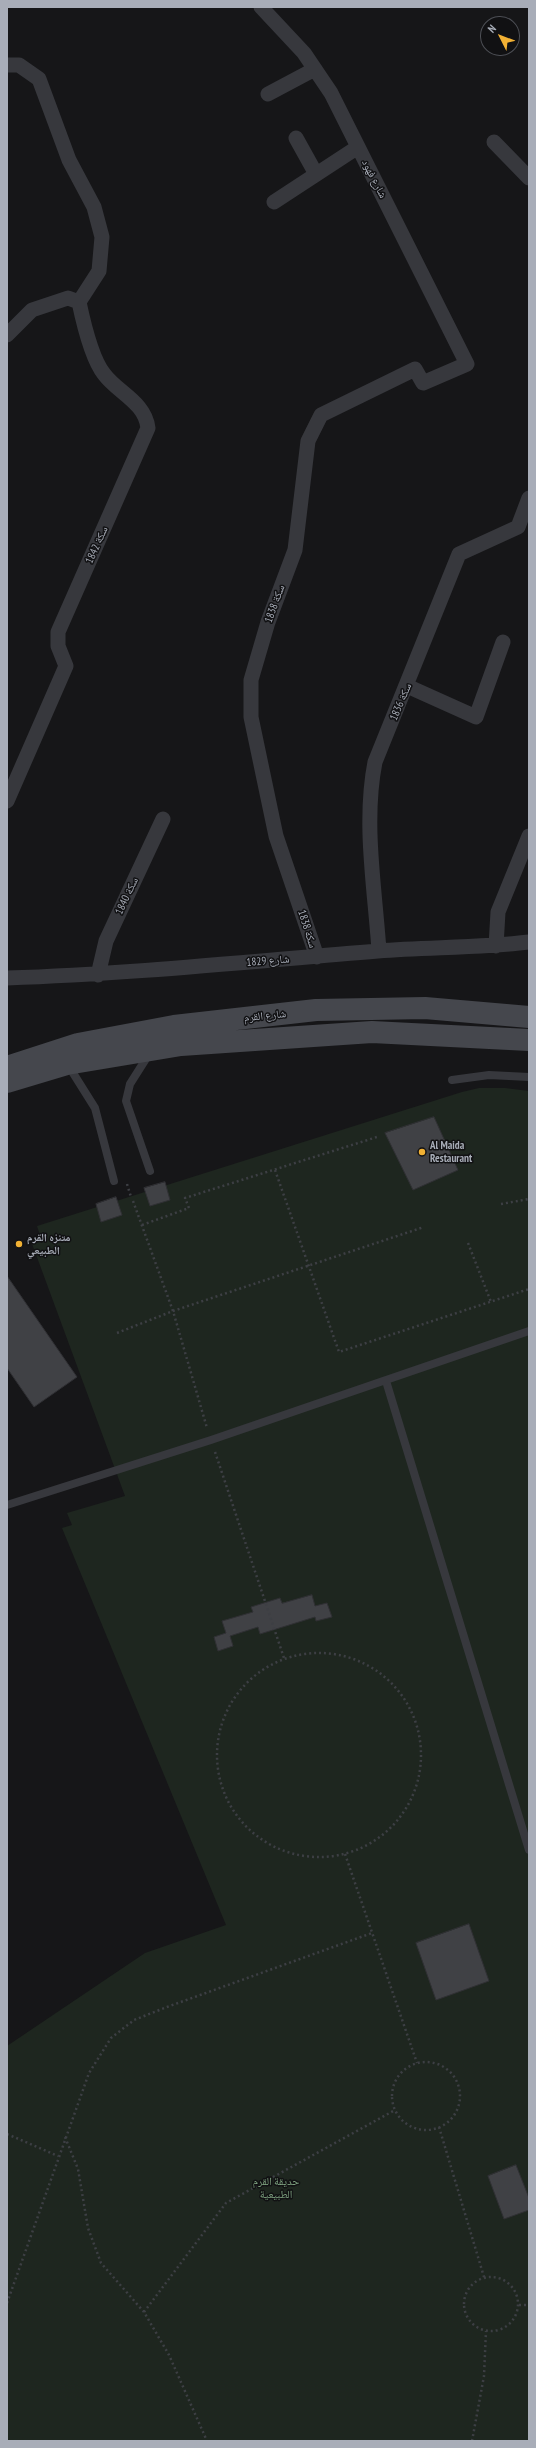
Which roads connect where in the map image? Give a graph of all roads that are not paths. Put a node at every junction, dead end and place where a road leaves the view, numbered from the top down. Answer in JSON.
{"nodes":[{"id":1,"x":261,"y":7,"type":"edge"},
{"id":2,"x":7,"y":65,"type":"edge"},
{"id":3,"x":315,"y":69,"type":"junction"},
{"id":4,"x":268,"y":94,"type":"dead end"},
{"id":5,"x":296,"y":138,"type":"dead end"},
{"id":6,"x":494,"y":142,"type":"dead end"},
{"id":7,"x":358,"y":147,"type":"junction"},
{"id":8,"x":316,"y":174,"type":"junction"},
{"id":9,"x":529,"y":178,"type":"edge"},
{"id":10,"x":274,"y":202,"type":"dead end"},
{"id":11,"x":79,"y":302,"type":"junction"},
{"id":12,"x":7,"y":335,"type":"edge"},
{"id":13,"x":467,"y":364,"type":"joint"},
{"id":14,"x":529,"y":498,"type":"edge"},
{"id":15,"x":503,"y":642,"type":"dead end"},
{"id":16,"x":407,"y":686,"type":"junction"},
{"id":17,"x":7,"y":801,"type":"edge"},
{"id":18,"x":163,"y":819,"type":"dead end"},
{"id":19,"x":529,"y":836,"type":"edge"},
{"id":20,"x":529,"y":942,"type":"edge"},
{"id":21,"x":496,"y":946,"type":"junction"},
{"id":22,"x":379,"y":951,"type":"junction"},
{"id":23,"x":317,"y":957,"type":"junction"},
{"id":24,"x":98,"y":975,"type":"junction"},
{"id":25,"x":7,"y":978,"type":"edge"},
{"id":26,"x":529,"y":1017,"type":"edge"},
{"id":27,"x":529,"y":1040,"type":"edge"},
{"id":28,"x":153,"y":1049,"type":"junction"},
{"id":29,"x":67,"y":1064,"type":"junction"},
{"id":30,"x":7,"y":1066,"type":"edge"},
{"id":31,"x":529,"y":1077,"type":"edge"},
{"id":32,"x":452,"y":1080,"type":"dead end"},
{"id":33,"x":7,"y":1082,"type":"edge"},
{"id":34,"x":150,"y":1171,"type":"dead end"},
{"id":35,"x":114,"y":1181,"type":"dead end"},
{"id":36,"x":529,"y":1331,"type":"edge"},
{"id":37,"x":386,"y":1381,"type":"junction"},
{"id":38,"x":7,"y":1505,"type":"edge"},
{"id":39,"x":529,"y":1850,"type":"edge"}],
"edges":[{"from":1,"to":3,"type":"street","name":"شارع فهود"},
{"from":2,"to":11,"type":"street"},
{"from":3,"to":4,"type":"street"},
{"from":3,"to":7,"type":"street","name":"شارع فهود"},
{"from":5,"to":8,"type":"street"},
{"from":6,"to":9,"type":"street"},
{"from":7,"to":8,"type":"street"},
{"from":7,"to":13,"type":"street","name":"شارع فهود"},
{"from":8,"to":10,"type":"street"},
{"from":11,"to":12,"type":"street"},
{"from":11,"to":17,"type":"street","name":"سكة 1842"},
{"from":13,"to":23,"type":"street","name":"1838 سكة"},
{"from":14,"to":16,"type":"street","name":"سكة 1836"},
{"from":15,"to":16,"type":"street"},
{"from":16,"to":22,"type":"street","name":"سكة 1836"},
{"from":18,"to":24,"type":"street","name":"سكة 1840"},
{"from":19,"to":21,"type":"street"},
{"from":20,"to":21,"type":"street","name":"1829 شارع"},
{"from":21,"to":22,"type":"street","name":"1829 شارع"},
{"from":22,"to":23,"type":"street","name":"1829 شارع"},
{"from":23,"to":24,"type":"street","name":"1829 شارع"},
{"from":24,"to":25,"type":"street","name":"1829 شارع"},
{"from":26,"to":30,"type":"main road","name":"شارع القرم"},
{"from":27,"to":28,"type":"main road","name":"شارع القرم"},
{"from":28,"to":29,"type":"main road","name":"شارع القرم"},
{"from":28,"to":34,"type":"lane"},
{"from":29,"to":33,"type":"main road","name":"شارع القرم"},
{"from":29,"to":35,"type":"lane"},
{"from":31,"to":32,"type":"lane"},
{"from":36,"to":37,"type":"lane"},
{"from":37,"to":38,"type":"lane"},
{"from":37,"to":39,"type":"lane"}]}
